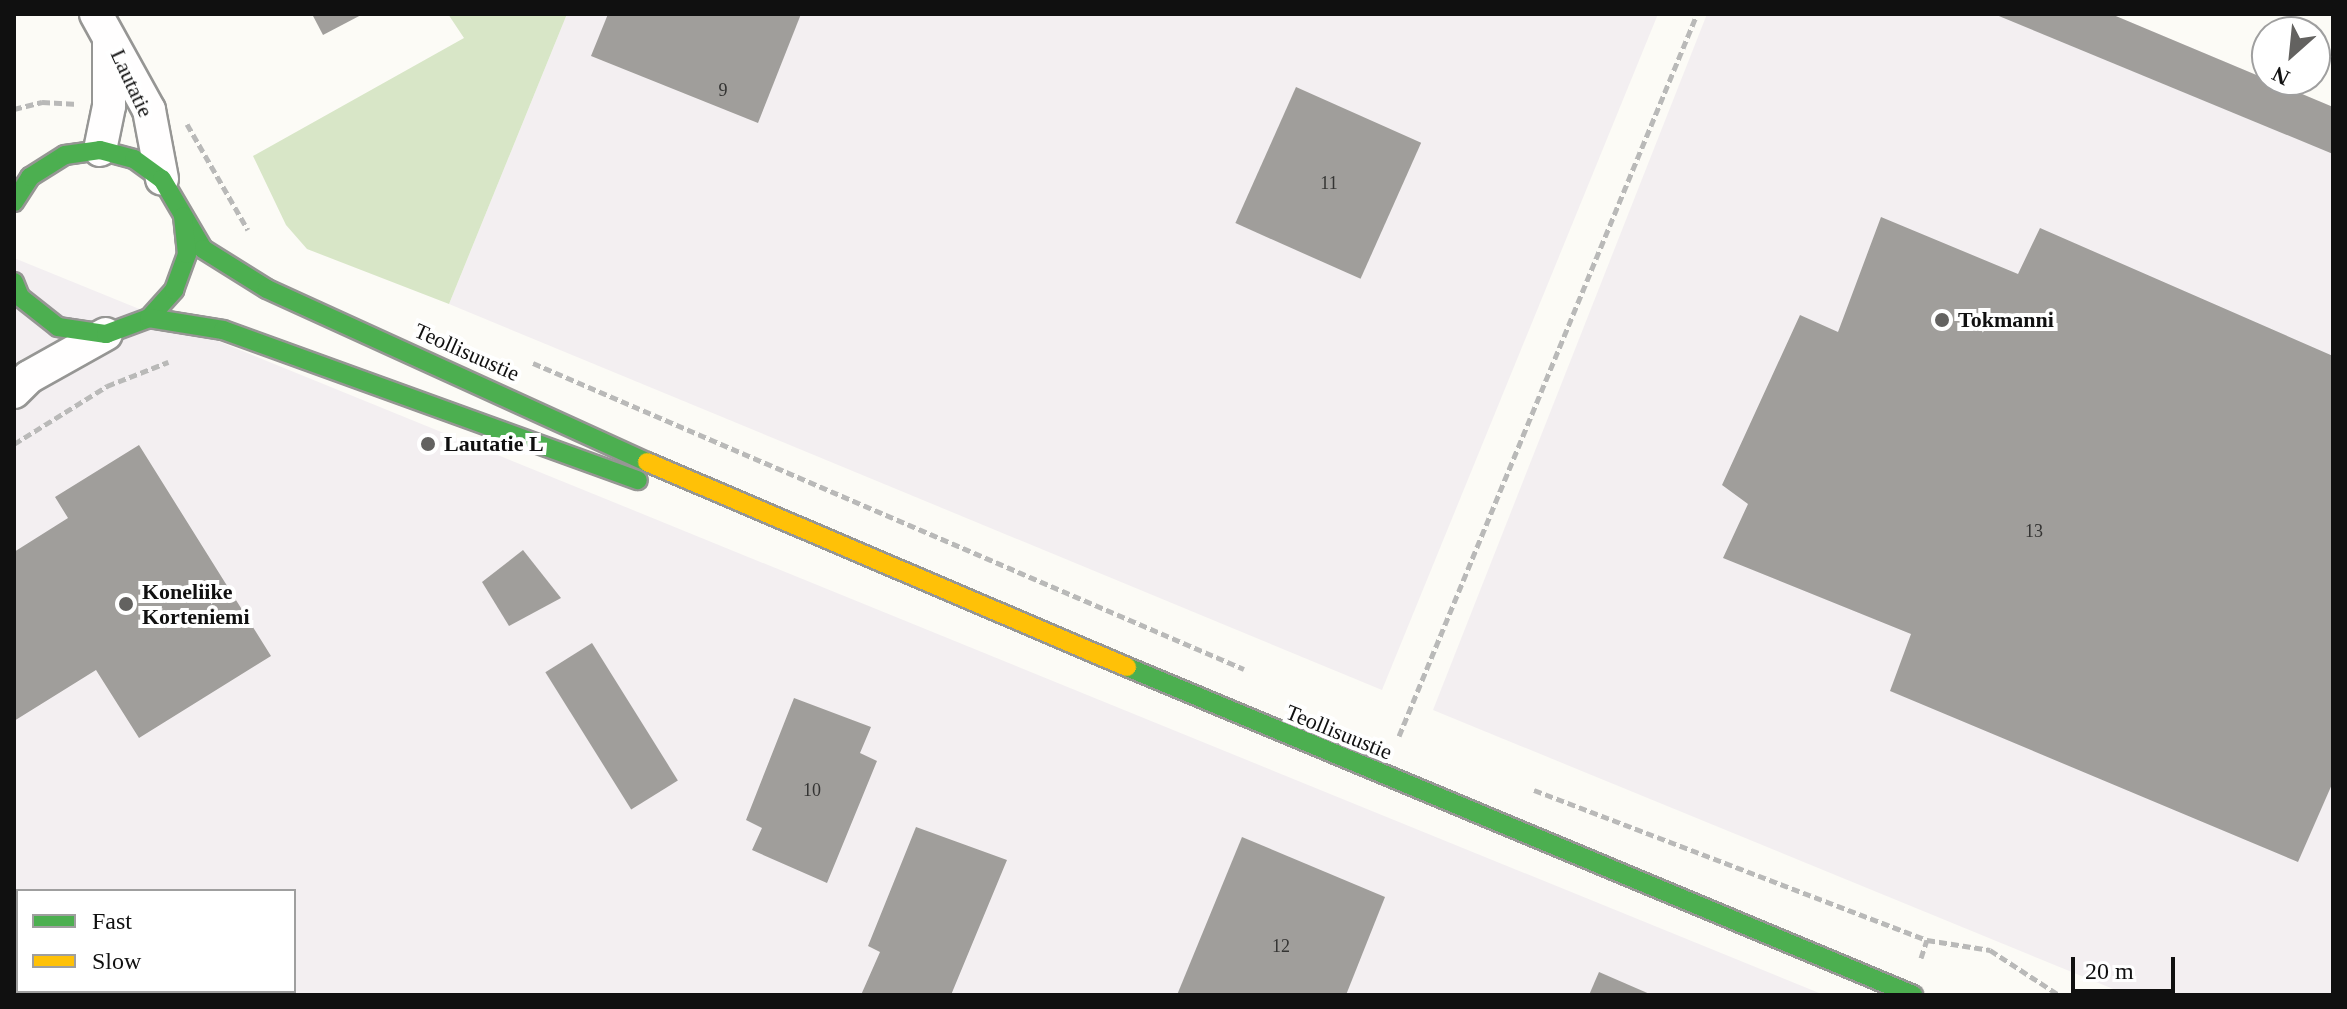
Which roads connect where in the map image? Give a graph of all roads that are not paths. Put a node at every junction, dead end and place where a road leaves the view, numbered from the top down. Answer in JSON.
{"nodes":[{"id":1,"x":102,"y":24,"type":"edge"},
{"id":2,"x":100,"y":150,"type":"junction"},
{"id":3,"x":65,"y":155,"type":"junction"},
{"id":4,"x":27,"y":157,"type":"dead end"},
{"id":5,"x":162,"y":179,"type":"junction"},
{"id":6,"x":14,"y":202,"type":"edge"},
{"id":7,"x":183,"y":216,"type":"junction"},
{"id":8,"x":16,"y":296,"type":"edge"},
{"id":9,"x":149,"y":318,"type":"junction"},
{"id":10,"x":106,"y":334,"type":"junction"},
{"id":11,"x":14,"y":392,"type":"edge"},
{"id":12,"x":749,"y":509,"type":"junction"},
{"id":13,"x":1913,"y":995,"type":"edge"}],
"edges":[{"from":1,"to":2,"type":"street","name":"Lautatie"},
{"from":1,"to":5,"type":"street","name":"Lautatie"},
{"from":2,"to":3,"type":"street"},
{"from":2,"to":5,"type":"street"},
{"from":3,"to":4,"type":"street"},
{"from":3,"to":6,"type":"street"},
{"from":5,"to":7,"type":"street","name":"Teollisuustie"},
{"from":7,"to":9,"type":"street"},
{"from":7,"to":12,"type":"street","name":"Teollisuustie"},
{"from":8,"to":10,"type":"street"},
{"from":9,"to":10,"type":"street"},
{"from":9,"to":12,"type":"street","name":"Teollisuustie"},
{"from":10,"to":11,"type":"street"},
{"from":12,"to":13,"type":"street","name":"Teollisuustie"}]}
